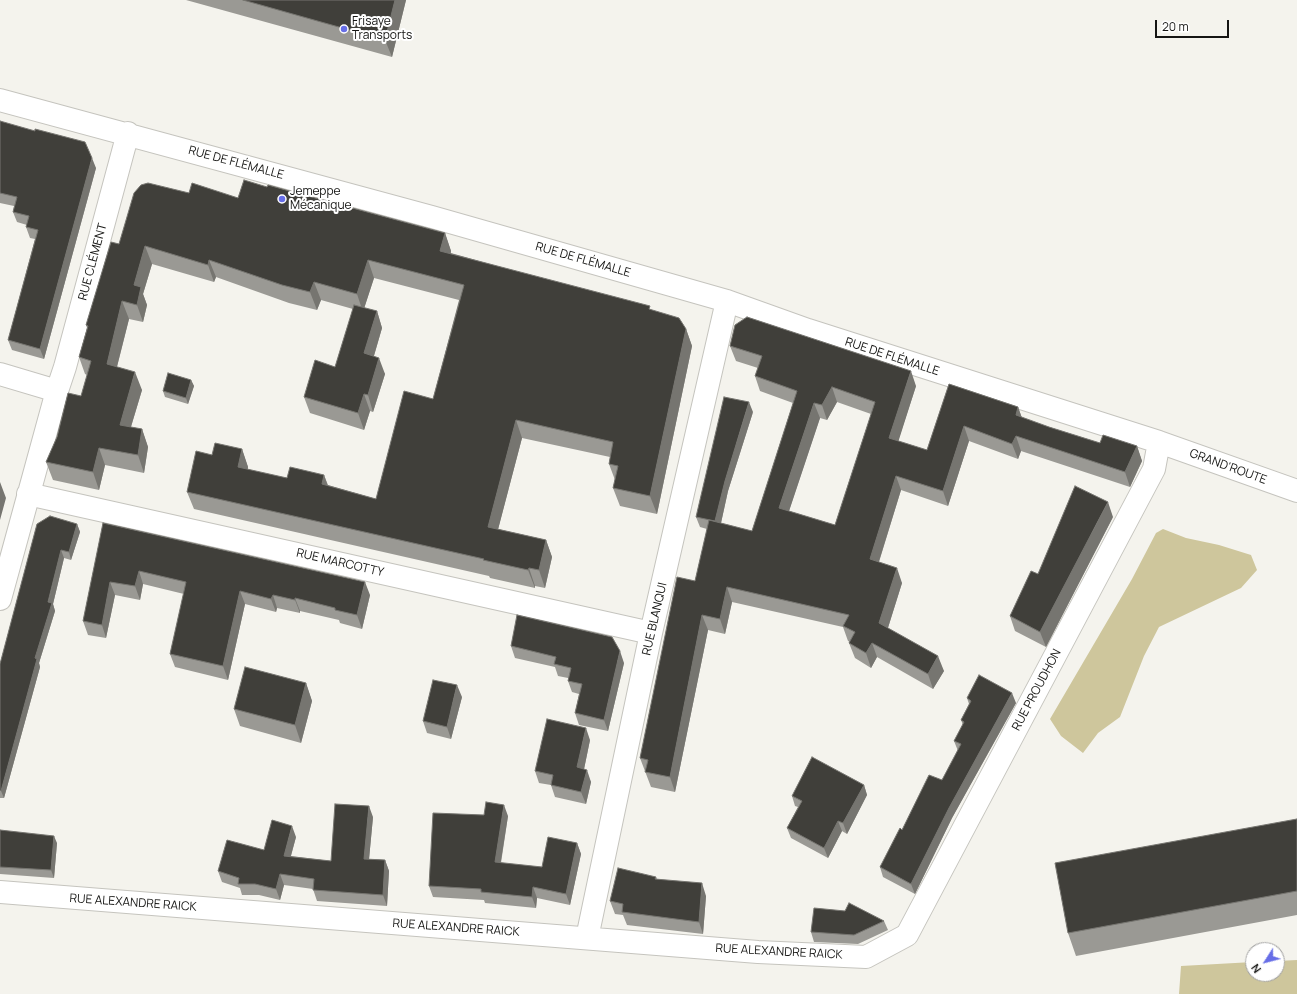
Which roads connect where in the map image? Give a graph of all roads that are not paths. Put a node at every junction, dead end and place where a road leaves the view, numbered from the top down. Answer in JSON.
{"nodes":[{"id":1,"x":0,"y":100,"type":"edge"},
{"id":2,"x":128,"y":133,"type":"junction"},
{"id":3,"x":727,"y":301,"type":"junction"},
{"id":4,"x":0,"y":374,"type":"edge"},
{"id":5,"x":57,"y":391,"type":"junction"},
{"id":6,"x":1159,"y":442,"type":"junction"},
{"id":7,"x":1297,"y":491,"type":"edge"},
{"id":8,"x":28,"y":494,"type":"junction"},
{"id":9,"x":0,"y":599,"type":"edge"},
{"id":10,"x":651,"y":633,"type":"junction"},
{"id":11,"x":0,"y":892,"type":"edge"},
{"id":12,"x":907,"y":935,"type":"joint"},
{"id":13,"x":587,"y":938,"type":"junction"}],
"edges":[{"from":1,"to":2,"type":"street","name":"RUE DE FLÉMALLE"},
{"from":2,"to":3,"type":"street","name":"RUE DE FLÉMALLE"},
{"from":2,"to":5,"type":"street","name":"RUE CLÉMENT"},
{"from":3,"to":6,"type":"street","name":"RUE DE FLÉMALLE"},
{"from":3,"to":10,"type":"street","name":"RUE BLANQUI"},
{"from":4,"to":5,"type":"street"},
{"from":5,"to":8,"type":"street","name":"RUE CLÉMENT"},
{"from":6,"to":7,"type":"street","name":"GRAND'ROUTE"},
{"from":6,"to":12,"type":"street","name":"RUE PROUDHON"},
{"from":8,"to":9,"type":"street","name":"RUE CLÉMENT"},
{"from":8,"to":10,"type":"street","name":"RUE MARCOTTY"},
{"from":10,"to":13,"type":"street","name":"RUE BLANQUI"},
{"from":11,"to":13,"type":"street","name":"RUE ALEXANDRE RAICK"},
{"from":12,"to":13,"type":"street","name":"RUE ALEXANDRE RAICK"}]}
